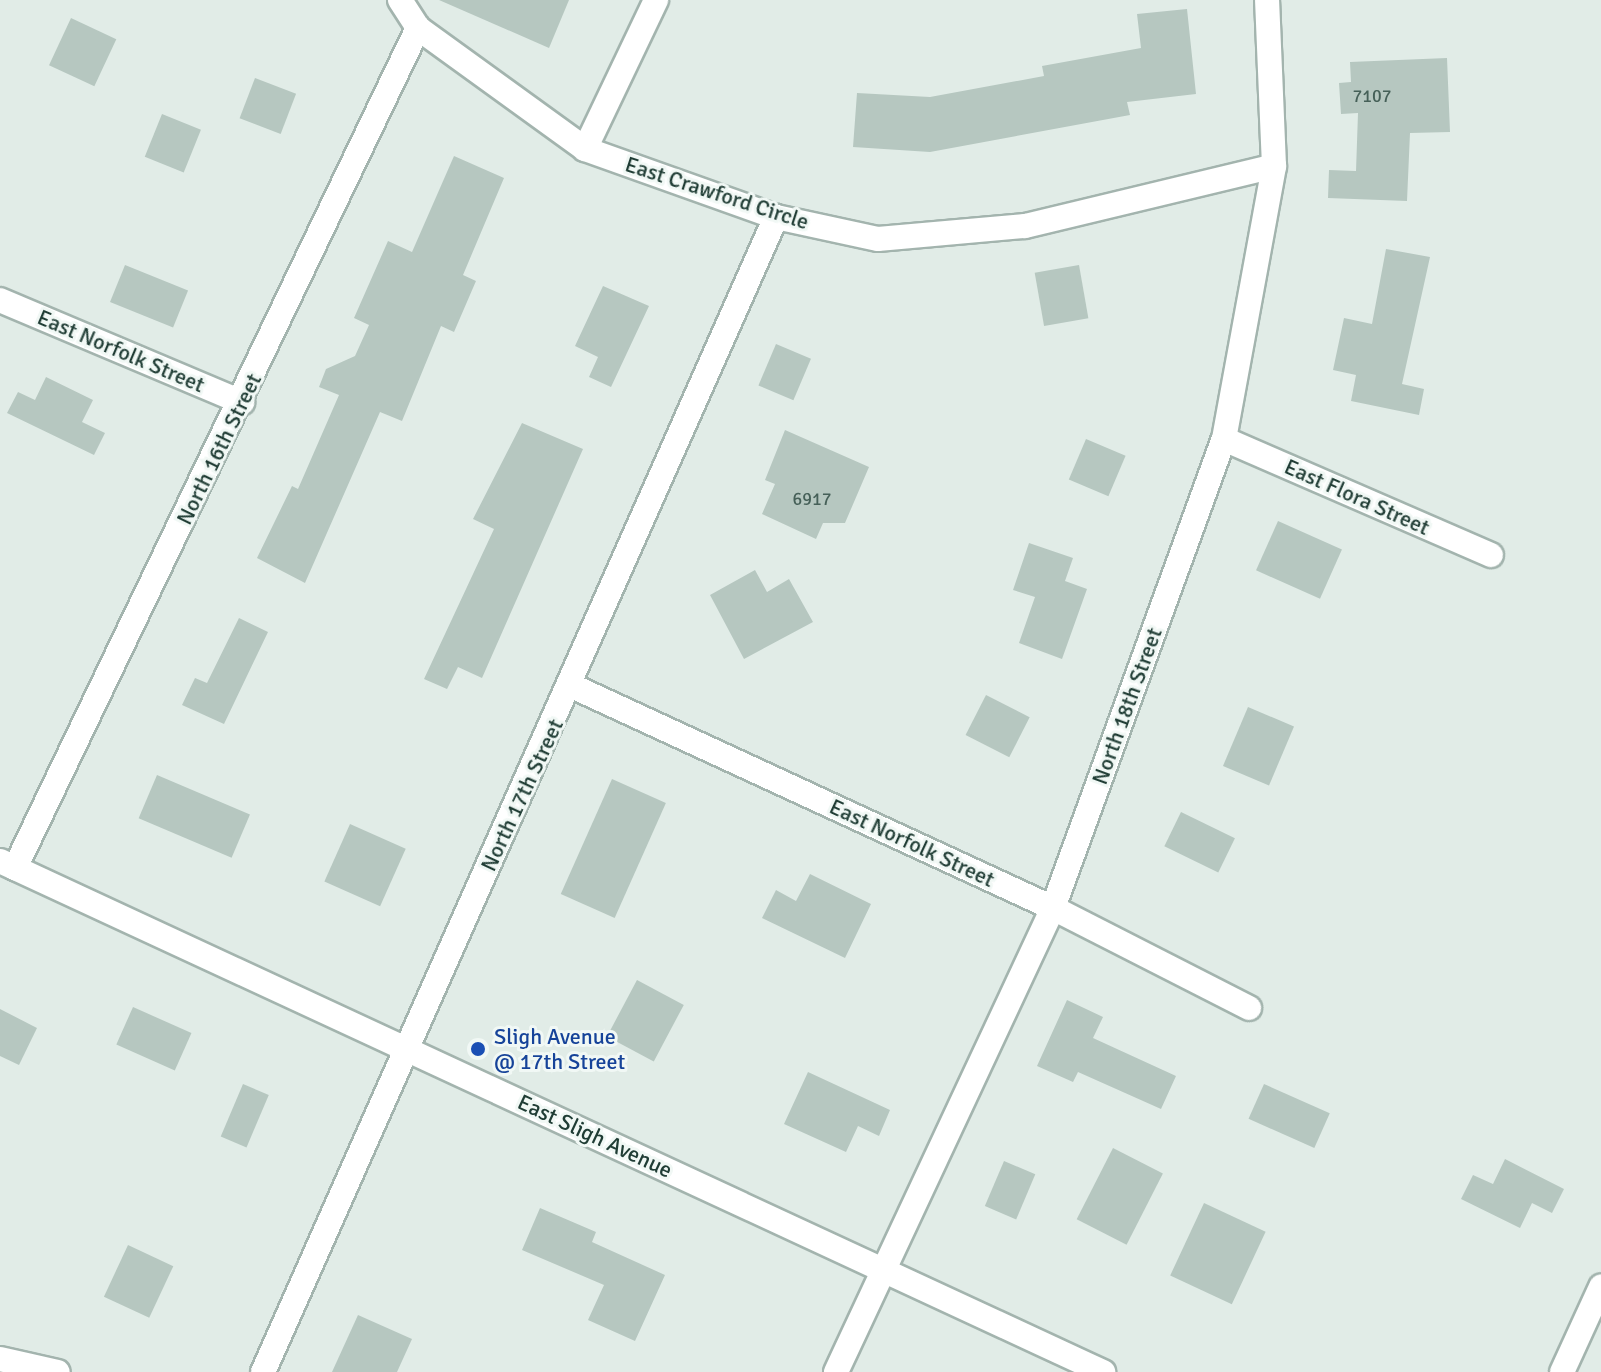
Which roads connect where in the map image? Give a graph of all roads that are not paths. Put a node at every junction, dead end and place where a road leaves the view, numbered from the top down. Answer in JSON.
{"nodes":[{"id":1,"x":400,"y":0,"type":"edge"},
{"id":2,"x":656,"y":0,"type":"edge"},
{"id":3,"x":1267,"y":0,"type":"edge"},
{"id":4,"x":418,"y":28,"type":"junction"},
{"id":5,"x":585,"y":149,"type":"junction"},
{"id":6,"x":1274,"y":166,"type":"junction"},
{"id":7,"x":776,"y":217,"type":"junction"},
{"id":8,"x":0,"y":300,"type":"edge"},
{"id":9,"x":242,"y":402,"type":"junction"},
{"id":10,"x":1224,"y":439,"type":"junction"},
{"id":11,"x":1491,"y":555,"type":"dead end"},
{"id":12,"x":572,"y":686,"type":"junction"},
{"id":13,"x":8,"y":864,"type":"edge"},
{"id":14,"x":1053,"y":908,"type":"junction"},
{"id":15,"x":1249,"y":1008,"type":"dead end"},
{"id":16,"x":405,"y":1048,"type":"junction"},
{"id":17,"x":886,"y":1270,"type":"junction"},
{"id":18,"x":1601,"y":1287,"type":"edge"},
{"id":19,"x":0,"y":1359,"type":"edge"},
{"id":20,"x":58,"y":1372,"type":"edge"},
{"id":21,"x":263,"y":1372,"type":"edge"},
{"id":22,"x":836,"y":1372,"type":"edge"},
{"id":23,"x":1103,"y":1372,"type":"edge"},
{"id":24,"x":1562,"y":1372,"type":"edge"}],
"edges":[{"from":1,"to":4,"type":"street","name":"East Crawford Circle"},
{"from":2,"to":5,"type":"street"},
{"from":3,"to":6,"type":"street","name":"North 18th Street"},
{"from":4,"to":5,"type":"street","name":"East Crawford Circle"},
{"from":4,"to":9,"type":"street","name":"North 16th Street"},
{"from":5,"to":7,"type":"street","name":"East Crawford Circle"},
{"from":6,"to":7,"type":"street","name":"East Crawford Circle"},
{"from":6,"to":10,"type":"street","name":"North 18th Street"},
{"from":7,"to":12,"type":"street","name":"North 17th Street"},
{"from":8,"to":9,"type":"street","name":"East Norfolk Street"},
{"from":9,"to":13,"type":"street","name":"North 16th Street"},
{"from":10,"to":11,"type":"street","name":"East Flora Street"},
{"from":10,"to":14,"type":"street","name":"North 18th Street"},
{"from":12,"to":14,"type":"street","name":"East Norfolk Street"},
{"from":12,"to":16,"type":"street","name":"North 17th Street"},
{"from":13,"to":16,"type":"street","name":"East Sligh Avenue"},
{"from":14,"to":15,"type":"street","name":"East Norfolk Street"},
{"from":14,"to":17,"type":"street","name":"North 18th Street"},
{"from":16,"to":17,"type":"street","name":"East Sligh Avenue"},
{"from":16,"to":21,"type":"street","name":"North 17th Street"},
{"from":17,"to":22,"type":"street","name":"North 18th Street"},
{"from":17,"to":23,"type":"street","name":"East Sligh Avenue"},
{"from":18,"to":24,"type":"street"},
{"from":19,"to":20,"type":"street"}]}
